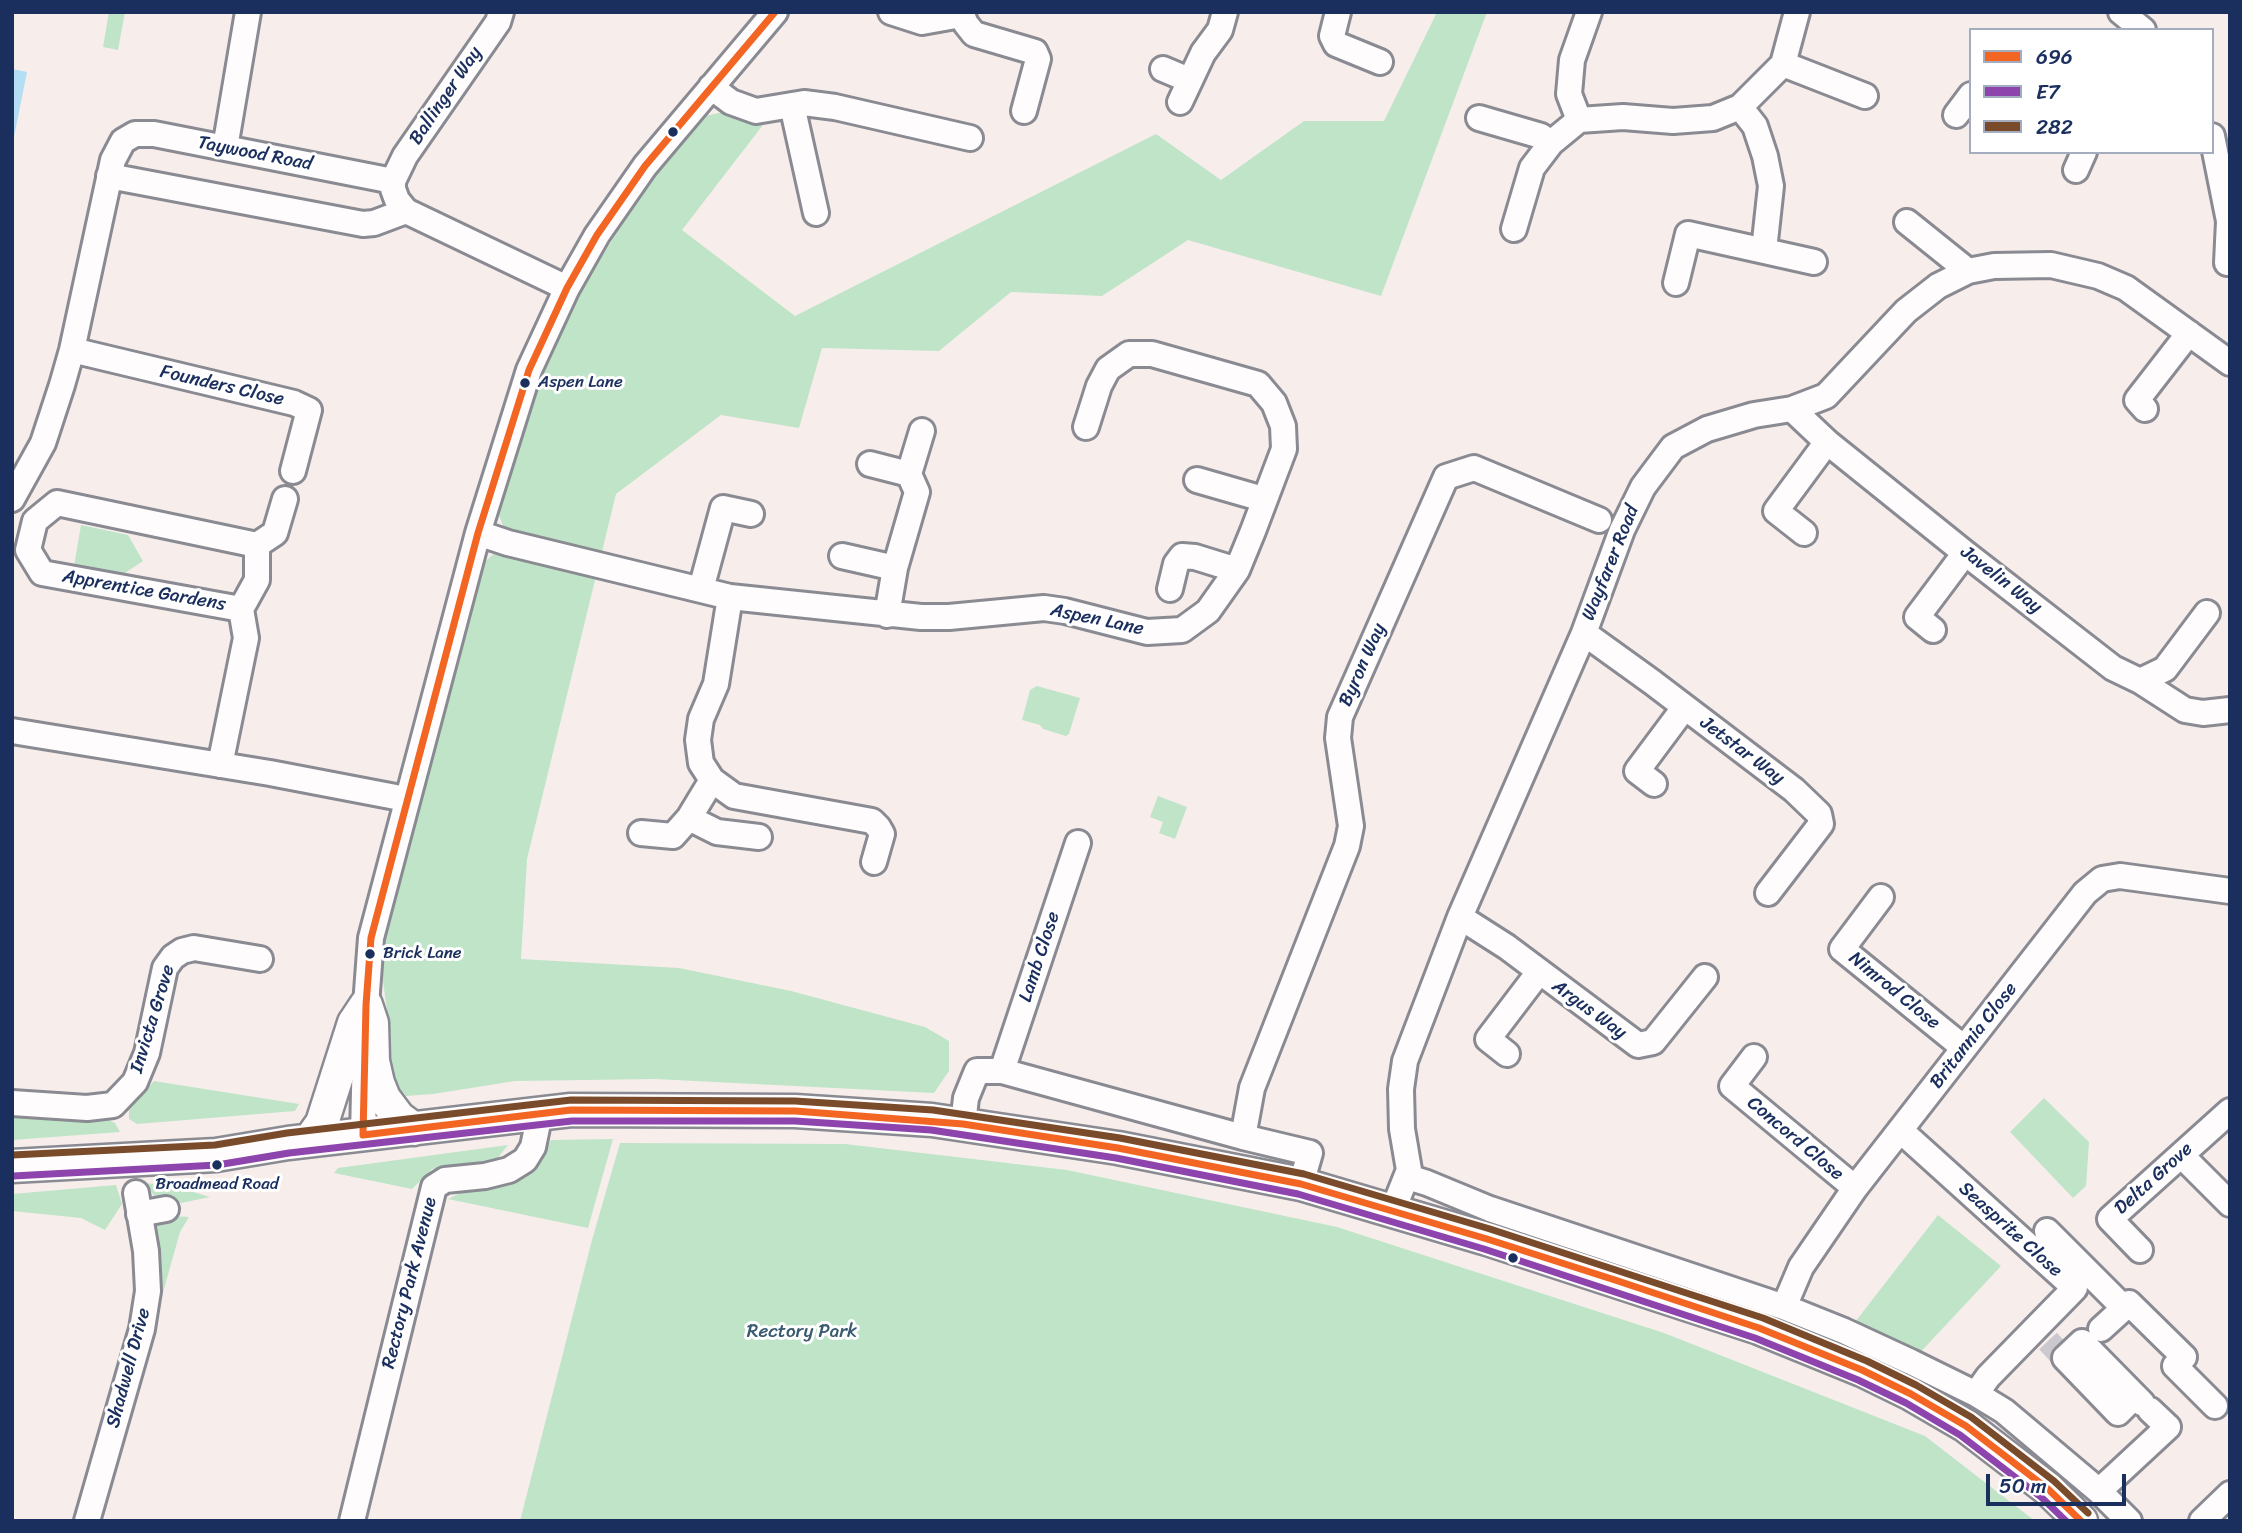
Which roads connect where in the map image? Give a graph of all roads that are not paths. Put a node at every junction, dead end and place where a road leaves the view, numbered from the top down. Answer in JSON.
{"nodes":[{"id":1,"x":248,"y":12,"type":"edge"},
{"id":2,"x":501,"y":12,"type":"edge"},
{"id":3,"x":775,"y":12,"type":"edge"},
{"id":4,"x":891,"y":12,"type":"edge"},
{"id":5,"x":1225,"y":12,"type":"edge"},
{"id":6,"x":1338,"y":12,"type":"edge"},
{"id":7,"x":1589,"y":12,"type":"edge"},
{"id":8,"x":1797,"y":12,"type":"edge"},
{"id":9,"x":961,"y":14,"type":"edge"},
{"id":10,"x":1380,"y":62,"type":"dead end"},
{"id":11,"x":1783,"y":64,"type":"junction"},
{"id":12,"x":1163,"y":69,"type":"dead end"},
{"id":13,"x":711,"y":87,"type":"junction"},
{"id":14,"x":1865,"y":96,"type":"dead end"},
{"id":15,"x":1969,"y":98,"type":"edge"},
{"id":16,"x":792,"y":105,"type":"junction"},
{"id":17,"x":1740,"y":107,"type":"junction"},
{"id":18,"x":1024,"y":111,"type":"dead end"},
{"id":19,"x":1956,"y":115,"type":"dead end"},
{"id":20,"x":1479,"y":118,"type":"dead end"},
{"id":21,"x":1579,"y":120,"type":"junction"},
{"id":22,"x":970,"y":138,"type":"dead end"},
{"id":23,"x":1551,"y":143,"type":"junction"},
{"id":24,"x":2214,"y":146,"type":"edge"},
{"id":25,"x":225,"y":148,"type":"junction"},
{"id":26,"x":109,"y":176,"type":"junction"},
{"id":27,"x":393,"y":181,"type":"junction"},
{"id":28,"x":406,"y":211,"type":"junction"},
{"id":29,"x":816,"y":212,"type":"dead end"},
{"id":30,"x":1907,"y":222,"type":"dead end"},
{"id":31,"x":1514,"y":229,"type":"dead end"},
{"id":32,"x":1764,"y":250,"type":"junction"},
{"id":33,"x":1814,"y":262,"type":"dead end"},
{"id":34,"x":2227,"y":263,"type":"dead end"},
{"id":35,"x":1968,"y":271,"type":"junction"},
{"id":36,"x":1676,"y":283,"type":"dead end"},
{"id":37,"x":567,"y":288,"type":"junction"},
{"id":38,"x":2189,"y":333,"type":"junction"},
{"id":39,"x":72,"y":350,"type":"junction"},
{"id":40,"x":2230,"y":363,"type":"edge"},
{"id":41,"x":2145,"y":408,"type":"dead end"},
{"id":42,"x":1792,"y":409,"type":"junction"},
{"id":43,"x":1086,"y":427,"type":"dead end"},
{"id":44,"x":922,"y":431,"type":"dead end"},
{"id":45,"x":1827,"y":442,"type":"junction"},
{"id":46,"x":870,"y":464,"type":"dead end"},
{"id":47,"x":293,"y":471,"type":"dead end"},
{"id":48,"x":909,"y":474,"type":"junction"},
{"id":49,"x":1198,"y":480,"type":"dead end"},
{"id":50,"x":12,"y":499,"type":"edge"},
{"id":51,"x":285,"y":499,"type":"dead end"},
{"id":52,"x":1263,"y":499,"type":"junction"},
{"id":53,"x":751,"y":514,"type":"dead end"},
{"id":54,"x":1599,"y":520,"type":"dead end"},
{"id":55,"x":478,"y":533,"type":"junction"},
{"id":56,"x":1804,"y":533,"type":"dead end"},
{"id":57,"x":257,"y":545,"type":"junction"},
{"id":58,"x":1965,"y":553,"type":"junction"},
{"id":59,"x":842,"y":556,"type":"dead end"},
{"id":60,"x":895,"y":568,"type":"junction"},
{"id":61,"x":1237,"y":570,"type":"junction"},
{"id":62,"x":701,"y":589,"type":"junction"},
{"id":63,"x":1170,"y":589,"type":"dead end"},
{"id":64,"x":730,"y":597,"type":"junction"},
{"id":65,"x":240,"y":609,"type":"junction"},
{"id":66,"x":2207,"y":613,"type":"dead end"},
{"id":67,"x":887,"y":615,"type":"junction"},
{"id":68,"x":1933,"y":631,"type":"dead end"},
{"id":69,"x":1584,"y":633,"type":"junction"},
{"id":70,"x":2140,"y":681,"type":"junction"},
{"id":71,"x":1684,"y":708,"type":"junction"},
{"id":72,"x":2230,"y":710,"type":"edge"},
{"id":73,"x":12,"y":731,"type":"edge"},
{"id":74,"x":220,"y":765,"type":"junction"},
{"id":75,"x":712,"y":780,"type":"junction"},
{"id":76,"x":1654,"y":784,"type":"dead end"},
{"id":77,"x":407,"y":799,"type":"junction"},
{"id":78,"x":689,"y":818,"type":"junction"},
{"id":79,"x":641,"y":833,"type":"dead end"},
{"id":80,"x":759,"y":837,"type":"dead end"},
{"id":81,"x":1078,"y":843,"type":"dead end"},
{"id":82,"x":874,"y":862,"type":"dead end"},
{"id":83,"x":2230,"y":891,"type":"edge"},
{"id":84,"x":1768,"y":894,"type":"dead end"},
{"id":85,"x":1881,"y":897,"type":"dead end"},
{"id":86,"x":1460,"y":917,"type":"junction"},
{"id":87,"x":260,"y":959,"type":"dead end"},
{"id":88,"x":1539,"y":972,"type":"junction"},
{"id":89,"x":1705,"y":977,"type":"dead end"},
{"id":90,"x":366,"y":1005,"type":"junction"},
{"id":91,"x":1964,"y":1048,"type":"junction"},
{"id":92,"x":1507,"y":1055,"type":"dead end"},
{"id":93,"x":1754,"y":1057,"type":"dead end"},
{"id":94,"x":1002,"y":1071,"type":"junction"},
{"id":95,"x":12,"y":1102,"type":"edge"},
{"id":96,"x":2230,"y":1111,"type":"edge"},
{"id":97,"x":540,"y":1113,"type":"junction"},
{"id":98,"x":962,"y":1124,"type":"junction"},
{"id":99,"x":414,"y":1129,"type":"junction"},
{"id":100,"x":1900,"y":1130,"type":"junction"},
{"id":101,"x":363,"y":1135,"type":"junction"},
{"id":102,"x":1243,"y":1137,"type":"junction"},
{"id":103,"x":310,"y":1140,"type":"junction"},
{"id":104,"x":2181,"y":1154,"type":"junction"},
{"id":105,"x":12,"y":1166,"type":"edge"},
{"id":106,"x":1408,"y":1177,"type":"junction"},
{"id":107,"x":1301,"y":1184,"type":"junction"},
{"id":108,"x":1855,"y":1188,"type":"junction"},
{"id":109,"x":2230,"y":1204,"type":"edge"},
{"id":110,"x":166,"y":1209,"type":"dead end"},
{"id":111,"x":1392,"y":1210,"type":"junction"},
{"id":112,"x":2047,"y":1231,"type":"dead end"},
{"id":113,"x":2140,"y":1250,"type":"dead end"},
{"id":114,"x":1784,"y":1307,"type":"junction"},
{"id":115,"x":2124,"y":1308,"type":"junction"},
{"id":116,"x":2101,"y":1329,"type":"dead end"},
{"id":117,"x":2052,"y":1346,"type":"junction"},
{"id":118,"x":1976,"y":1394,"type":"junction"},
{"id":119,"x":2223,"y":1414,"type":"edge"},
{"id":120,"x":2072,"y":1468,"type":"junction"},
{"id":121,"x":2048,"y":1489,"type":"junction"},
{"id":122,"x":2099,"y":1491,"type":"junction"},
{"id":123,"x":2230,"y":1494,"type":"edge"},
{"id":124,"x":87,"y":1521,"type":"edge"},
{"id":125,"x":352,"y":1521,"type":"edge"},
{"id":126,"x":2081,"y":1521,"type":"edge"},
{"id":127,"x":2129,"y":1521,"type":"edge"},
{"id":128,"x":2203,"y":1521,"type":"edge"}],
"edges":[{"from":1,"to":25,"type":"street"},
{"from":2,"to":27,"type":"street","name":"Ballinger Way"},
{"from":3,"to":13,"type":"street"},
{"from":4,"to":9,"type":"street"},
{"from":5,"to":12,"type":"street"},
{"from":6,"to":10,"type":"street"},
{"from":7,"to":21,"type":"street"},
{"from":8,"to":11,"type":"street"},
{"from":9,"to":18,"type":"street"},
{"from":11,"to":14,"type":"street"},
{"from":11,"to":17,"type":"street"},
{"from":13,"to":16,"type":"street"},
{"from":13,"to":37,"type":"street"},
{"from":15,"to":19,"type":"street"},
{"from":16,"to":22,"type":"street"},
{"from":16,"to":29,"type":"street"},
{"from":17,"to":21,"type":"street"},
{"from":17,"to":32,"type":"street"},
{"from":20,"to":23,"type":"street"},
{"from":21,"to":23,"type":"street"},
{"from":23,"to":31,"type":"street"},
{"from":24,"to":34,"type":"street"},
{"from":25,"to":26,"type":"street","name":"Taywood Road"},
{"from":25,"to":27,"type":"street","name":"Taywood Road"},
{"from":26,"to":28,"type":"street"},
{"from":26,"to":39,"type":"street","name":"Taywood Road"},
{"from":27,"to":28,"type":"street"},
{"from":28,"to":37,"type":"street"},
{"from":30,"to":35,"type":"street"},
{"from":32,"to":33,"type":"street"},
{"from":32,"to":36,"type":"street"},
{"from":35,"to":38,"type":"street","name":"Wayfarer Road"},
{"from":35,"to":42,"type":"street","name":"Wayfarer Road"},
{"from":37,"to":55,"type":"street"},
{"from":38,"to":40,"type":"street","name":"Wayfarer Road"},
{"from":38,"to":41,"type":"street"},
{"from":39,"to":47,"type":"street","name":"Founders Close"},
{"from":39,"to":50,"type":"street","name":"Taywood Road"},
{"from":42,"to":45,"type":"street","name":"Javelin Way"},
{"from":42,"to":69,"type":"street","name":"Wayfarer Road"},
{"from":43,"to":52,"type":"street","name":"Aspen Lane"},
{"from":44,"to":48,"type":"street"},
{"from":45,"to":56,"type":"street"},
{"from":45,"to":58,"type":"street","name":"Javelin Way"},
{"from":46,"to":48,"type":"street"},
{"from":48,"to":60,"type":"street"},
{"from":49,"to":52,"type":"street"},
{"from":51,"to":57,"type":"street"},
{"from":52,"to":61,"type":"street","name":"Aspen Lane"},
{"from":53,"to":62,"type":"street"},
{"from":54,"to":102,"type":"street","name":"Byron Way"},
{"from":55,"to":62,"type":"street","name":"Aspen Lane"},
{"from":55,"to":77,"type":"street"},
{"from":57,"to":65,"type":"street","name":"Apprentice Gardens"},
{"from":57,"to":65,"type":"street","name":"Apprentice Gardens"},
{"from":58,"to":68,"type":"street"},
{"from":58,"to":70,"type":"street","name":"Javelin Way"},
{"from":59,"to":60,"type":"street"},
{"from":60,"to":67,"type":"street"},
{"from":61,"to":63,"type":"street"},
{"from":61,"to":67,"type":"street","name":"Aspen Lane"},
{"from":62,"to":64,"type":"street","name":"Aspen Lane"},
{"from":64,"to":67,"type":"street","name":"Aspen Lane"},
{"from":64,"to":75,"type":"street"},
{"from":65,"to":74,"type":"street","name":"Apprentice Gardens"},
{"from":66,"to":70,"type":"street"},
{"from":69,"to":71,"type":"street","name":"Jetstar Way"},
{"from":69,"to":86,"type":"street","name":"Wayfarer Road"},
{"from":70,"to":72,"type":"street","name":"Javelin Way"},
{"from":71,"to":76,"type":"street"},
{"from":71,"to":84,"type":"street","name":"Jetstar Way"},
{"from":73,"to":74,"type":"street"},
{"from":74,"to":77,"type":"street"},
{"from":75,"to":78,"type":"street"},
{"from":75,"to":82,"type":"street"},
{"from":77,"to":90,"type":"street"},
{"from":78,"to":79,"type":"street"},
{"from":78,"to":80,"type":"street"},
{"from":81,"to":94,"type":"street","name":"Lamb Close"},
{"from":83,"to":91,"type":"street","name":"Britannia Close"},
{"from":85,"to":91,"type":"street","name":"Nimrod Close"},
{"from":86,"to":88,"type":"street","name":"Argus Way"},
{"from":86,"to":106,"type":"street","name":"Wayfarer Road"},
{"from":87,"to":95,"type":"street","name":"Invicta Grove"},
{"from":88,"to":89,"type":"street","name":"Argus Way"},
{"from":88,"to":92,"type":"street"},
{"from":90,"to":99,"type":"main road"},
{"from":90,"to":101,"type":"street"},
{"from":90,"to":103,"type":"main road"},
{"from":91,"to":100,"type":"street","name":"Britannia Close"},
{"from":93,"to":108,"type":"street","name":"Concord Close"},
{"from":94,"to":98,"type":"street"},
{"from":94,"to":102,"type":"street"},
{"from":96,"to":104,"type":"street","name":"Delta Grove"},
{"from":97,"to":98,"type":"main road"},
{"from":97,"to":99,"type":"main road"},
{"from":97,"to":125,"type":"street","name":"Rectory Park Avenue"},
{"from":98,"to":107,"type":"main road"},
{"from":99,"to":101,"type":"main road"},
{"from":100,"to":108,"type":"street","name":"Britannia Close"},
{"from":100,"to":117,"type":"street","name":"Seasprite Close"},
{"from":101,"to":103,"type":"main road"},
{"from":102,"to":107,"type":"street"},
{"from":103,"to":105,"type":"main road"},
{"from":104,"to":109,"type":"street"},
{"from":104,"to":113,"type":"street","name":"Delta Grove"},
{"from":106,"to":111,"type":"street"},
{"from":106,"to":114,"type":"street"},
{"from":107,"to":111,"type":"main road"},
{"from":108,"to":114,"type":"street","name":"Britannia Close"},
{"from":110,"to":124,"type":"street","name":"Shadwell Drive"},
{"from":111,"to":121,"type":"main road"},
{"from":112,"to":115,"type":"street"},
{"from":114,"to":118,"type":"street"},
{"from":115,"to":116,"type":"street"},
{"from":115,"to":119,"type":"street"},
{"from":117,"to":118,"type":"street","name":"Seasprite Close"},
{"from":117,"to":122,"type":"street"},
{"from":118,"to":120,"type":"street"},
{"from":120,"to":121,"type":"street"},
{"from":120,"to":122,"type":"street"},
{"from":121,"to":126,"type":"main road"},
{"from":122,"to":127,"type":"street"},
{"from":123,"to":128,"type":"street"}]}
